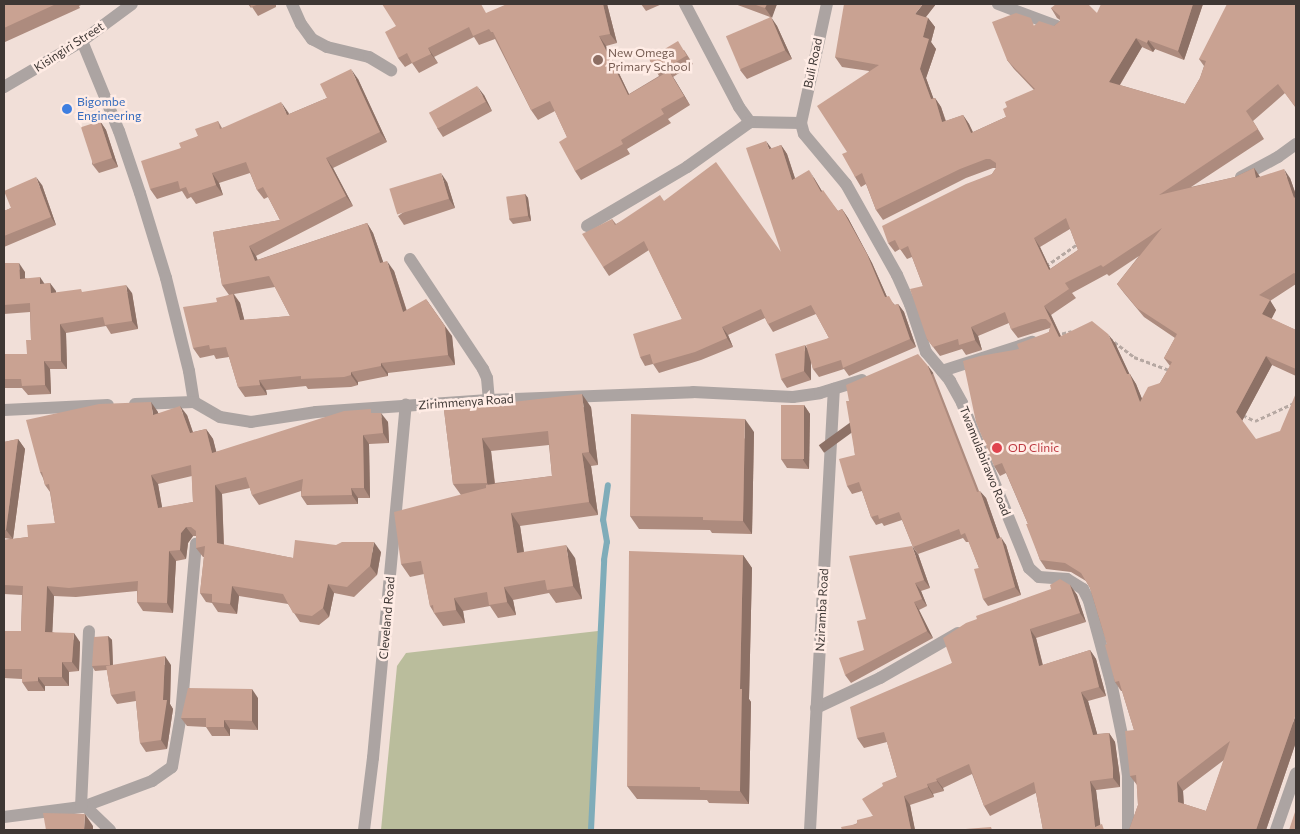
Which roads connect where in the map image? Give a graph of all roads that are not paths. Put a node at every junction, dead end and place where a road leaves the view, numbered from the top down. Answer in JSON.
{"nodes":[{"id":1,"x":130,"y":4,"type":"edge"},
{"id":2,"x":292,"y":4,"type":"edge"},
{"id":3,"x":685,"y":4,"type":"edge"},
{"id":4,"x":827,"y":4,"type":"edge"},
{"id":5,"x":998,"y":4,"type":"edge"},
{"id":6,"x":1059,"y":27,"type":"edge"},
{"id":7,"x":82,"y":41,"type":"junction"},
{"id":8,"x":391,"y":70,"type":"dead end"},
{"id":9,"x":4,"y":87,"type":"edge"},
{"id":10,"x":750,"y":122,"type":"junction"},
{"id":11,"x":801,"y":123,"type":"junction"},
{"id":12,"x":1296,"y":144,"type":"edge"},
{"id":13,"x":1231,"y":180,"type":"edge"},
{"id":14,"x":587,"y":226,"type":"dead end"},
{"id":15,"x":410,"y":259,"type":"dead end"},
{"id":16,"x":1050,"y":336,"type":"edge"},
{"id":17,"x":942,"y":371,"type":"junction"},
{"id":18,"x":875,"y":375,"type":"edge"},
{"id":19,"x":834,"y":389,"type":"junction"},
{"id":20,"x":489,"y":400,"type":"junction"},
{"id":21,"x":194,"y":402,"type":"junction"},
{"id":22,"x":406,"y":406,"type":"junction"},
{"id":23,"x":4,"y":410,"type":"edge"},
{"id":24,"x":196,"y":544,"type":"edge"},
{"id":25,"x":1067,"y":579,"type":"junction"},
{"id":26,"x":1043,"y":592,"type":"edge"},
{"id":27,"x":965,"y":628,"type":"edge"},
{"id":28,"x":89,"y":631,"type":"dead end"},
{"id":29,"x":816,"y":708,"type":"junction"},
{"id":30,"x":1296,"y":773,"type":"edge"},
{"id":31,"x":83,"y":807,"type":"junction"},
{"id":32,"x":4,"y":817,"type":"edge"},
{"id":33,"x":110,"y":830,"type":"edge"},
{"id":34,"x":364,"y":830,"type":"edge"},
{"id":35,"x":810,"y":830,"type":"edge"},
{"id":36,"x":1128,"y":830,"type":"edge"},
{"id":37,"x":1276,"y":830,"type":"edge"}],
"edges":[{"from":1,"to":7,"type":"street","name":"Kisingiri Street"},
{"from":2,"to":8,"type":"street"},
{"from":3,"to":10,"type":"street"},
{"from":4,"to":11,"type":"street","name":"Buli Road"},
{"from":5,"to":6,"type":"street"},
{"from":7,"to":9,"type":"street","name":"Kisingiri Street"},
{"from":7,"to":21,"type":"street"},
{"from":10,"to":11,"type":"street"},
{"from":10,"to":14,"type":"street"},
{"from":11,"to":17,"type":"street","name":"Twamulabirawo Road"},
{"from":12,"to":13,"type":"street"},
{"from":15,"to":20,"type":"street"},
{"from":16,"to":17,"type":"street"},
{"from":17,"to":25,"type":"street","name":"Twamulabirawo Road"},
{"from":18,"to":19,"type":"street","name":"Zirimmenya Road"},
{"from":19,"to":20,"type":"street","name":"Zirimmenya Road"},
{"from":19,"to":29,"type":"street","name":"Nziramba Road"},
{"from":20,"to":22,"type":"street","name":"Zirimmenya Road"},
{"from":21,"to":22,"type":"street","name":"Zirimmenya Road"},
{"from":21,"to":23,"type":"street"},
{"from":22,"to":34,"type":"street","name":"Cleveland Road"},
{"from":24,"to":31,"type":"street"},
{"from":25,"to":26,"type":"street"},
{"from":25,"to":36,"type":"street"},
{"from":27,"to":29,"type":"street"},
{"from":28,"to":31,"type":"street"},
{"from":29,"to":35,"type":"street","name":"Nziramba Road"},
{"from":30,"to":37,"type":"street"},
{"from":31,"to":32,"type":"street"},
{"from":31,"to":33,"type":"street"}]}
